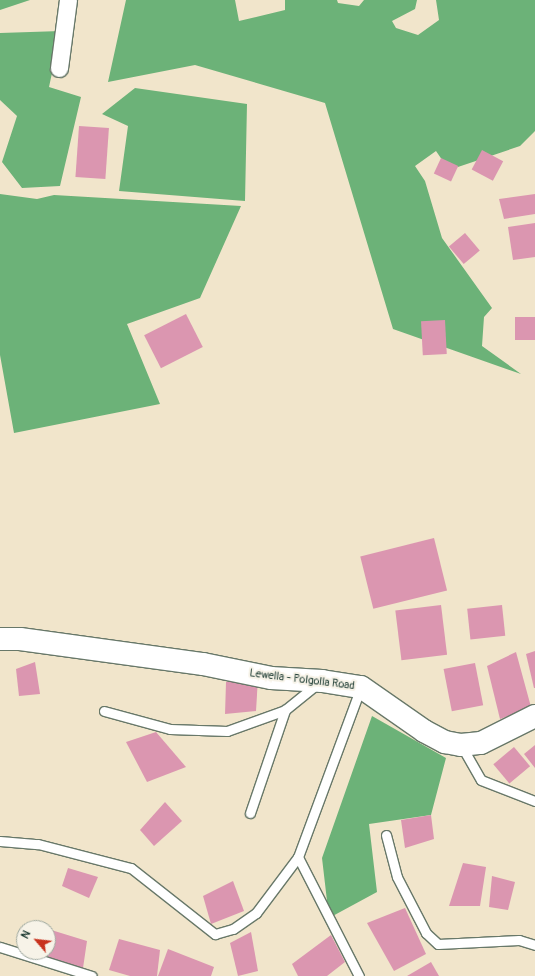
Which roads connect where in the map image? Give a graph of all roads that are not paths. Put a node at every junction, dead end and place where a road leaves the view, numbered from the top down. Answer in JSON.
{"nodes":[{"id":1,"x":68,"y":0,"type":"edge"},
{"id":2,"x":59,"y":68,"type":"dead end"},
{"id":3,"x":0,"y":639,"type":"edge"},
{"id":4,"x":322,"y":681,"type":"junction"},
{"id":5,"x":361,"y":688,"type":"junction"},
{"id":6,"x":285,"y":710,"type":"junction"},
{"id":7,"x":104,"y":711,"type":"dead end"},
{"id":8,"x":535,"y":716,"type":"edge"},
{"id":9,"x":461,"y":745,"type":"junction"},
{"id":10,"x":535,"y":801,"type":"edge"},
{"id":11,"x":250,"y":814,"type":"dead end"},
{"id":12,"x":386,"y":835,"type":"dead end"},
{"id":13,"x":0,"y":841,"type":"edge"},
{"id":14,"x":298,"y":857,"type":"junction"},
{"id":15,"x":535,"y":945,"type":"edge"},
{"id":16,"x":0,"y":947,"type":"edge"},
{"id":17,"x":92,"y":976,"type":"edge"},
{"id":18,"x":359,"y":976,"type":"edge"}],
"edges":[{"from":1,"to":2,"type":"street"},
{"from":3,"to":4,"type":"street","name":"Lewella - Polgolla Road"},
{"from":4,"to":5,"type":"street","name":"Lewella - Polgolla Road"},
{"from":4,"to":6,"type":"lane"},
{"from":5,"to":9,"type":"street","name":"Lewella - Polgolla Road"},
{"from":5,"to":14,"type":"lane"},
{"from":6,"to":7,"type":"lane"},
{"from":6,"to":11,"type":"lane"},
{"from":8,"to":9,"type":"street","name":"Lewella - Polgolla Road"},
{"from":9,"to":10,"type":"lane"},
{"from":12,"to":15,"type":"lane"},
{"from":13,"to":14,"type":"lane"},
{"from":14,"to":18,"type":"lane"},
{"from":16,"to":17,"type":"lane"}]}
